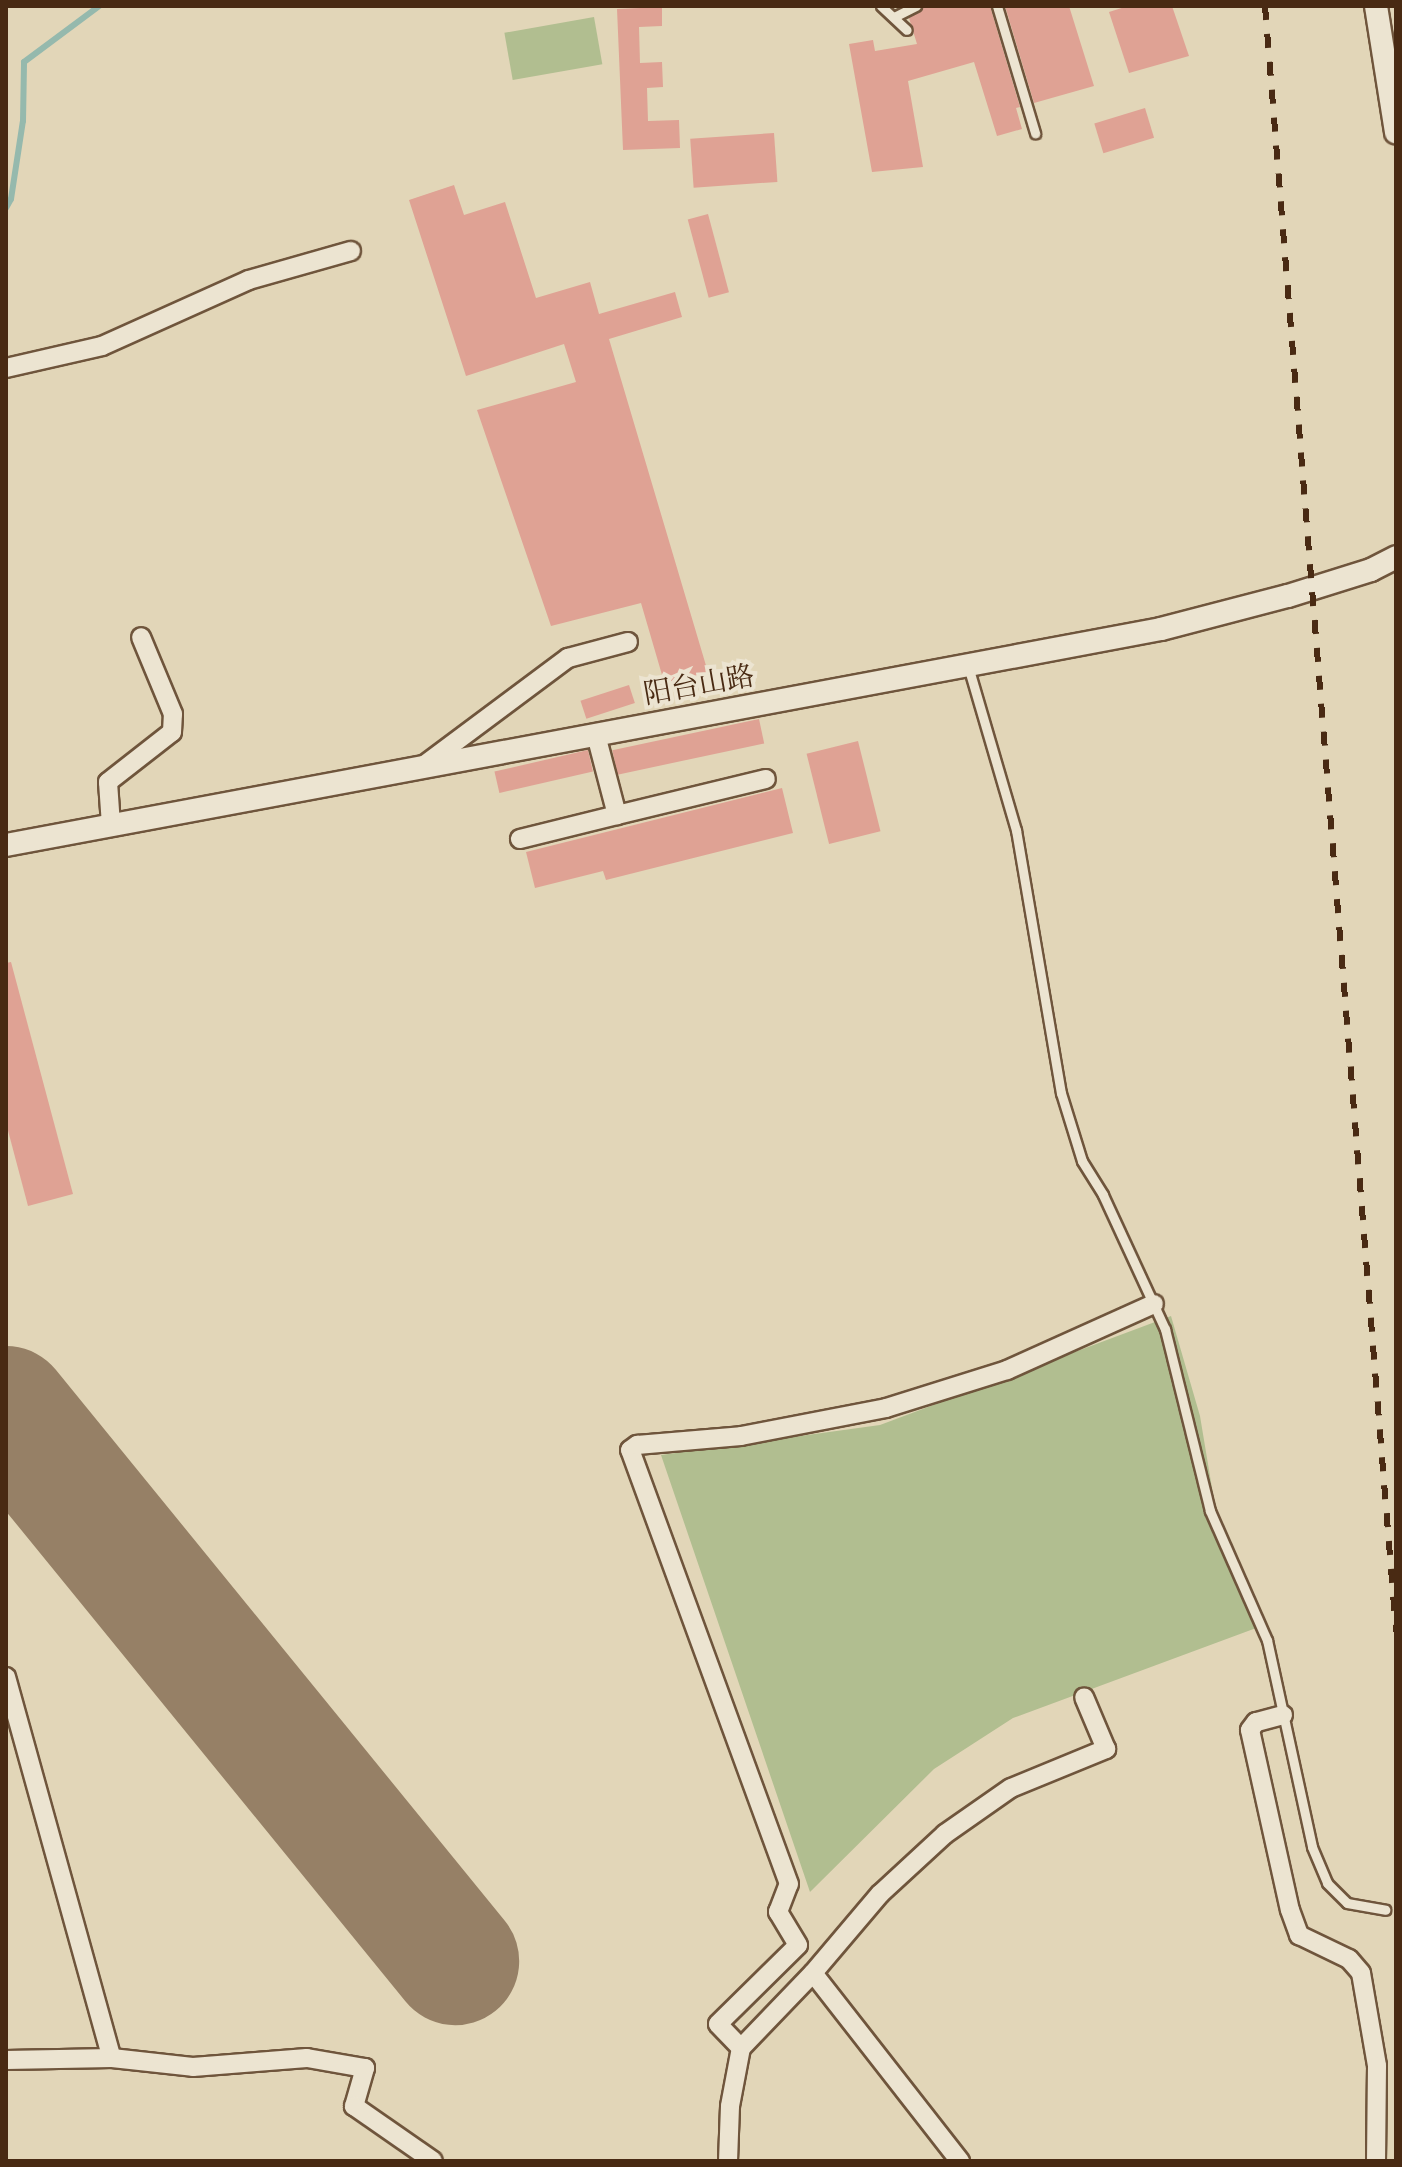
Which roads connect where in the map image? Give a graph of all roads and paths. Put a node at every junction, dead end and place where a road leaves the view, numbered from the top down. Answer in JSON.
{"nodes":[{"id":1,"x":881,"y":6,"type":"edge"},
{"id":2,"x":916,"y":6,"type":"edge"},
{"id":3,"x":997,"y":6,"type":"edge"},
{"id":4,"x":1376,"y":6,"type":"edge"},
{"id":5,"x":894,"y":17,"type":"junction"},
{"id":6,"x":907,"y":30,"type":"dead end"},
{"id":7,"x":1396,"y":132,"type":"edge"},
{"id":8,"x":1035,"y":133,"type":"dead end"},
{"id":9,"x":351,"y":251,"type":"dead end"},
{"id":10,"x":6,"y":368,"type":"edge"},
{"id":11,"x":1396,"y":557,"type":"edge"},
{"id":12,"x":141,"y":637,"type":"dead end"},
{"id":13,"x":628,"y":642,"type":"dead end"},
{"id":14,"x":968,"y":666,"type":"junction"},
{"id":15,"x":596,"y":735,"type":"junction"},
{"id":16,"x":420,"y":768,"type":"junction"},
{"id":17,"x":766,"y":779,"type":"dead end"},
{"id":18,"x":617,"y":815,"type":"junction"},
{"id":19,"x":111,"y":825,"type":"junction"},
{"id":20,"x":520,"y":839,"type":"dead end"},
{"id":21,"x":6,"y":845,"type":"edge"},
{"id":22,"x":1154,"y":1304,"type":"junction"},
{"id":23,"x":6,"y":1677,"type":"edge"},
{"id":24,"x":1084,"y":1697,"type":"dead end"},
{"id":25,"x":1283,"y":1715,"type":"junction"},
{"id":26,"x":1385,"y":1910,"type":"dead end"},
{"id":27,"x":813,"y":1973,"type":"junction"},
{"id":28,"x":741,"y":2048,"type":"junction"},
{"id":29,"x":112,"y":2058,"type":"junction"},
{"id":30,"x":6,"y":2060,"type":"edge"},
{"id":31,"x":433,"y":2161,"type":"edge"},
{"id":32,"x":728,"y":2161,"type":"edge"},
{"id":33,"x":960,"y":2161,"type":"edge"},
{"id":34,"x":1376,"y":2161,"type":"edge"}],
"edges":[{"from":1,"to":5,"type":"lane"},
{"from":2,"to":5,"type":"lane"},
{"from":3,"to":8,"type":"lane"},
{"from":4,"to":7,"type":"street"},
{"from":5,"to":6,"type":"lane"},
{"from":9,"to":10,"type":"street"},
{"from":11,"to":14,"type":"street","name":"阳台山路"},
{"from":12,"to":19,"type":"street"},
{"from":13,"to":16,"type":"street"},
{"from":14,"to":15,"type":"street","name":"阳台山路"},
{"from":14,"to":22,"type":"lane"},
{"from":15,"to":16,"type":"street","name":"阳台山路"},
{"from":15,"to":18,"type":"street"},
{"from":16,"to":19,"type":"street","name":"阳台山路"},
{"from":17,"to":18,"type":"street"},
{"from":18,"to":20,"type":"street"},
{"from":19,"to":21,"type":"street","name":"阳台山路"},
{"from":22,"to":25,"type":"lane"},
{"from":22,"to":28,"type":"street"},
{"from":23,"to":29,"type":"street"},
{"from":24,"to":27,"type":"street"},
{"from":25,"to":26,"type":"lane"},
{"from":25,"to":34,"type":"street"},
{"from":27,"to":28,"type":"street"},
{"from":27,"to":33,"type":"street"},
{"from":28,"to":32,"type":"street"},
{"from":29,"to":30,"type":"street"},
{"from":29,"to":31,"type":"street"}]}
